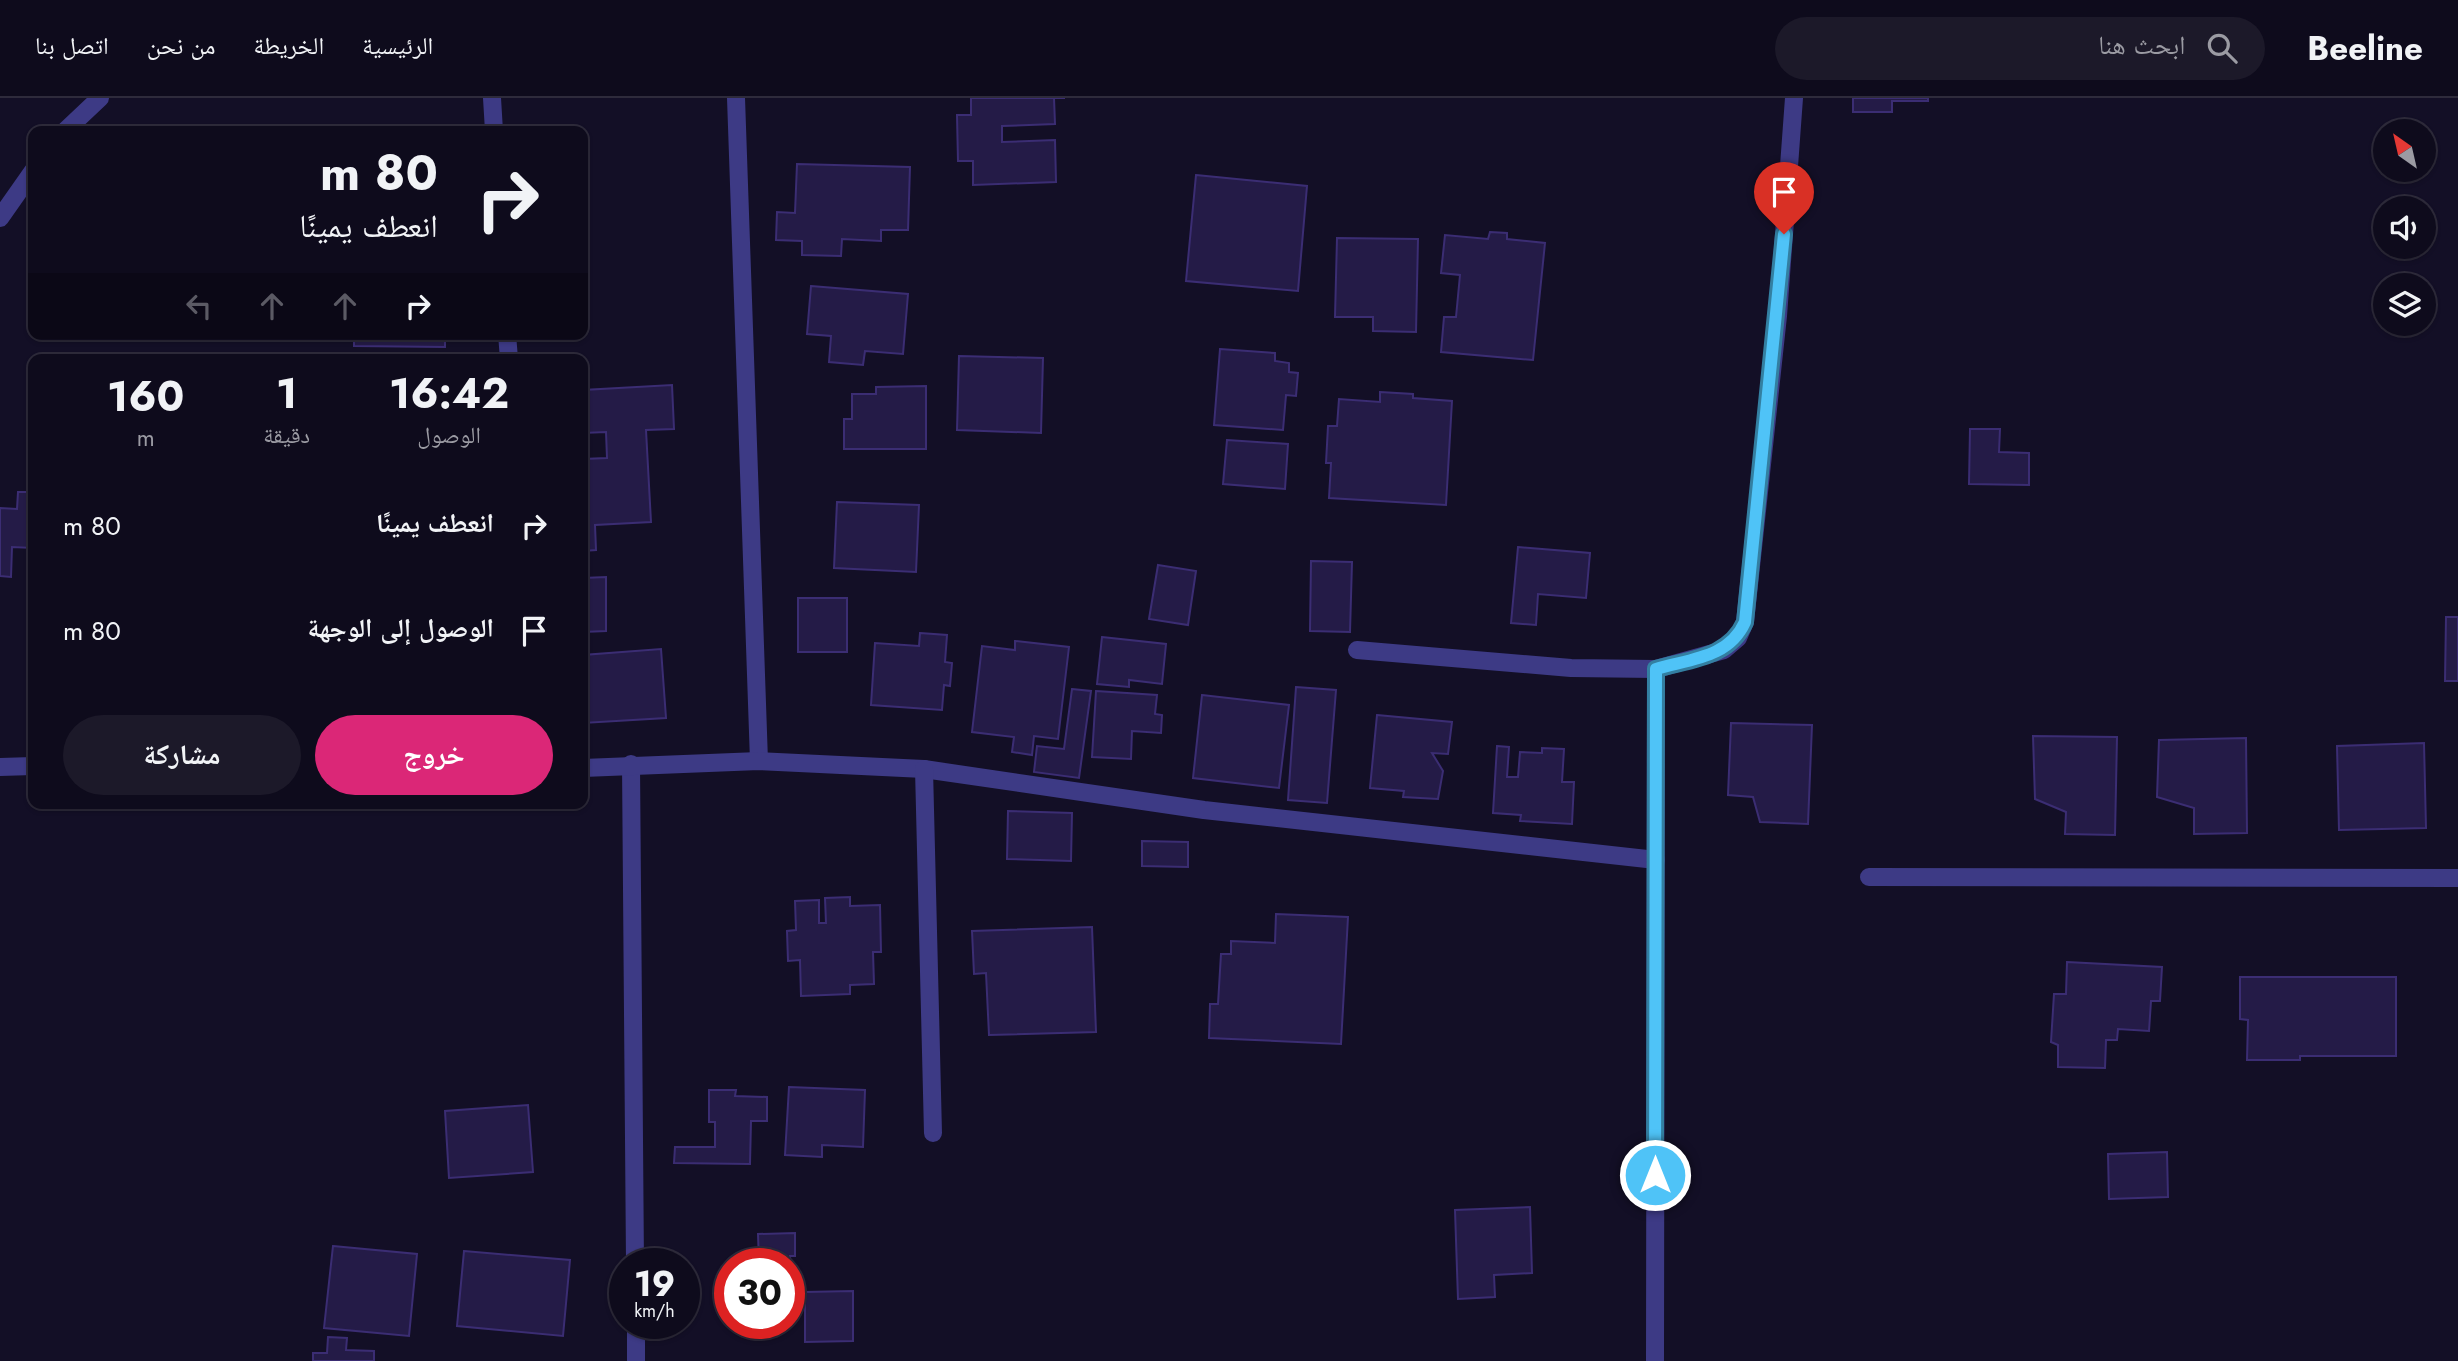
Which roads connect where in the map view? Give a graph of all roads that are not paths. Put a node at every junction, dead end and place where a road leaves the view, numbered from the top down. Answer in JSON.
{"nodes":[{"id":1,"x":100,"y":98,"type":"edge"},
{"id":2,"x":492,"y":98,"type":"edge"},
{"id":3,"x":736,"y":98,"type":"edge"},
{"id":4,"x":1794,"y":98,"type":"edge"},
{"id":5,"x":70,"y":126,"type":"edge"},
{"id":6,"x":494,"y":126,"type":"edge"},
{"id":7,"x":28,"y":178,"type":"edge"},
{"id":8,"x":0,"y":218,"type":"edge"},
{"id":9,"x":1357,"y":650,"type":"dead end"},
{"id":10,"x":1656,"y":669,"type":"junction"},
{"id":11,"x":759,"y":761,"type":"junction"},
{"id":12,"x":631,"y":764,"type":"junction"},
{"id":13,"x":28,"y":766,"type":"edge"},
{"id":14,"x":0,"y":767,"type":"edge"},
{"id":15,"x":588,"y":768,"type":"edge"},
{"id":16,"x":924,"y":769,"type":"junction"},
{"id":17,"x":1656,"y":860,"type":"junction"},
{"id":18,"x":1869,"y":877,"type":"dead end"},
{"id":19,"x":2458,"y":878,"type":"edge"},
{"id":20,"x":933,"y":1133,"type":"dead end"},
{"id":21,"x":635,"y":1248,"type":"edge"},
{"id":22,"x":636,"y":1339,"type":"edge"},
{"id":23,"x":636,"y":1361,"type":"edge"},
{"id":24,"x":1655,"y":1361,"type":"edge"}],
"edges":[{"from":1,"to":5,"type":"street"},
{"from":2,"to":6,"type":"street"},
{"from":3,"to":11,"type":"street"},
{"from":4,"to":10,"type":"street"},
{"from":7,"to":8,"type":"street"},
{"from":9,"to":10,"type":"street"},
{"from":10,"to":17,"type":"street"},
{"from":11,"to":12,"type":"street"},
{"from":11,"to":16,"type":"street"},
{"from":12,"to":15,"type":"street"},
{"from":12,"to":21,"type":"street"},
{"from":13,"to":14,"type":"street"},
{"from":16,"to":17,"type":"street"},
{"from":16,"to":20,"type":"street"},
{"from":17,"to":24,"type":"street"},
{"from":18,"to":19,"type":"street"},
{"from":22,"to":23,"type":"street"}]}
